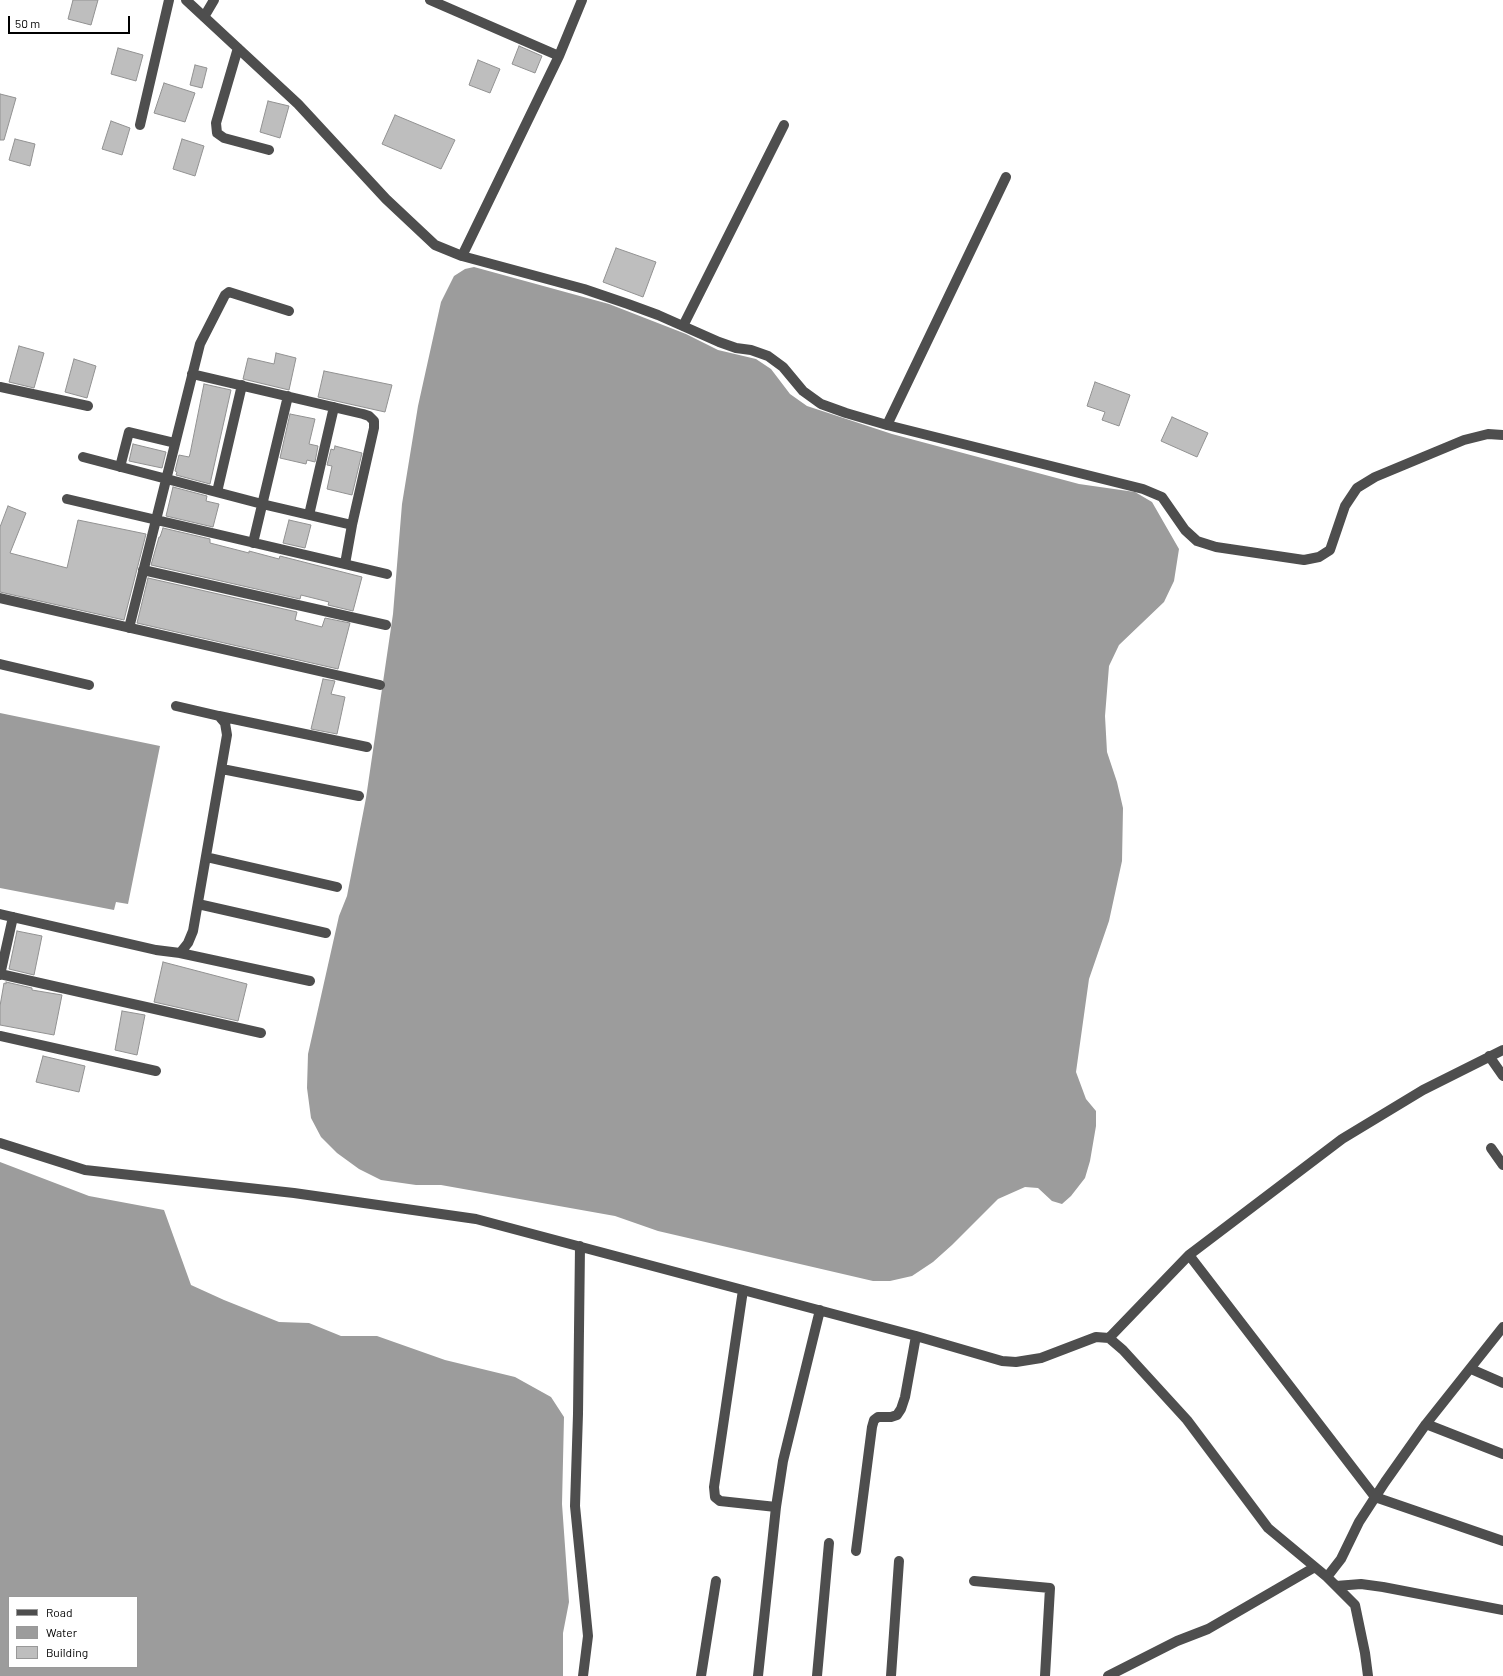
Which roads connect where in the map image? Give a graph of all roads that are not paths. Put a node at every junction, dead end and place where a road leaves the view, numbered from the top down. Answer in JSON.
{"nodes":[{"id":1,"x":169,"y":0,"type":"edge"},
{"id":2,"x":186,"y":0,"type":"edge"},
{"id":3,"x":214,"y":0,"type":"edge"},
{"id":4,"x":430,"y":0,"type":"edge"},
{"id":5,"x":582,"y":0,"type":"edge"},
{"id":6,"x":204,"y":17,"type":"junction"},
{"id":7,"x":238,"y":48,"type":"junction"},
{"id":8,"x":559,"y":56,"type":"junction"},
{"id":9,"x":140,"y":125,"type":"dead end"},
{"id":10,"x":784,"y":125,"type":"dead end"},
{"id":11,"x":269,"y":150,"type":"dead end"},
{"id":12,"x":1006,"y":177,"type":"dead end"},
{"id":13,"x":462,"y":256,"type":"junction"},
{"id":14,"x":289,"y":311,"type":"dead end"},
{"id":15,"x":683,"y":326,"type":"junction"},
{"id":16,"x":192,"y":374,"type":"junction"},
{"id":17,"x":242,"y":385,"type":"junction"},
{"id":18,"x":0,"y":387,"type":"edge"},
{"id":19,"x":288,"y":396,"type":"junction"},
{"id":20,"x":88,"y":406,"type":"dead end"},
{"id":21,"x":334,"y":407,"type":"junction"},
{"id":22,"x":886,"y":425,"type":"junction"},
{"id":23,"x":1503,"y":435,"type":"edge"},
{"id":24,"x":175,"y":443,"type":"junction"},
{"id":25,"x":83,"y":456,"type":"dead end"},
{"id":26,"x":120,"y":467,"type":"junction"},
{"id":27,"x":166,"y":479,"type":"junction"},
{"id":28,"x":217,"y":492,"type":"junction"},
{"id":29,"x":67,"y":499,"type":"dead end"},
{"id":30,"x":262,"y":504,"type":"junction"},
{"id":31,"x":309,"y":515,"type":"junction"},
{"id":32,"x":155,"y":521,"type":"junction"},
{"id":33,"x":352,"y":525,"type":"junction"},
{"id":34,"x":253,"y":543,"type":"junction"},
{"id":35,"x":345,"y":564,"type":"junction"},
{"id":36,"x":143,"y":570,"type":"junction"},
{"id":37,"x":387,"y":574,"type":"dead end"},
{"id":38,"x":0,"y":598,"type":"edge"},
{"id":39,"x":386,"y":625,"type":"dead end"},
{"id":40,"x":129,"y":628,"type":"junction"},
{"id":41,"x":0,"y":664,"type":"edge"},
{"id":42,"x":89,"y":685,"type":"dead end"},
{"id":43,"x":380,"y":685,"type":"dead end"},
{"id":44,"x":176,"y":706,"type":"dead end"},
{"id":45,"x":219,"y":716,"type":"junction"},
{"id":46,"x":367,"y":747,"type":"dead end"},
{"id":47,"x":222,"y":769,"type":"junction"},
{"id":48,"x":359,"y":796,"type":"dead end"},
{"id":49,"x":206,"y":857,"type":"junction"},
{"id":50,"x":337,"y":887,"type":"dead end"},
{"id":51,"x":198,"y":904,"type":"junction"},
{"id":52,"x":0,"y":914,"type":"edge"},
{"id":53,"x":13,"y":917,"type":"junction"},
{"id":54,"x":326,"y":933,"type":"dead end"},
{"id":55,"x":180,"y":953,"type":"junction"},
{"id":56,"x":0,"y":974,"type":"edge"},
{"id":57,"x":310,"y":981,"type":"dead end"},
{"id":58,"x":261,"y":1033,"type":"dead end"},
{"id":59,"x":0,"y":1036,"type":"edge"},
{"id":60,"x":1503,"y":1050,"type":"edge"},
{"id":61,"x":1490,"y":1056,"type":"junction"},
{"id":62,"x":156,"y":1071,"type":"dead end"},
{"id":63,"x":1503,"y":1076,"type":"edge"},
{"id":64,"x":0,"y":1143,"type":"edge"},
{"id":65,"x":1491,"y":1148,"type":"dead end"},
{"id":66,"x":1503,"y":1165,"type":"edge"},
{"id":67,"x":580,"y":1246,"type":"junction"},
{"id":68,"x":1189,"y":1255,"type":"junction"},
{"id":69,"x":743,"y":1290,"type":"junction"},
{"id":70,"x":820,"y":1310,"type":"junction"},
{"id":71,"x":1503,"y":1327,"type":"edge"},
{"id":72,"x":916,"y":1336,"type":"junction"},
{"id":73,"x":1109,"y":1338,"type":"junction"},
{"id":74,"x":1471,"y":1369,"type":"junction"},
{"id":75,"x":1503,"y":1383,"type":"edge"},
{"id":76,"x":1426,"y":1424,"type":"junction"},
{"id":77,"x":1503,"y":1454,"type":"edge"},
{"id":78,"x":1375,"y":1497,"type":"junction"},
{"id":79,"x":776,"y":1508,"type":"junction"},
{"id":80,"x":1503,"y":1541,"type":"edge"},
{"id":81,"x":829,"y":1542,"type":"dead end"},
{"id":82,"x":856,"y":1551,"type":"dead end"},
{"id":83,"x":899,"y":1561,"type":"dead end"},
{"id":84,"x":1315,"y":1567,"type":"junction"},
{"id":85,"x":1327,"y":1576,"type":"junction"},
{"id":86,"x":716,"y":1581,"type":"dead end"},
{"id":87,"x":974,"y":1581,"type":"dead end"},
{"id":88,"x":1336,"y":1586,"type":"junction"},
{"id":89,"x":1503,"y":1610,"type":"edge"},
{"id":90,"x":583,"y":1676,"type":"edge"},
{"id":91,"x":701,"y":1676,"type":"edge"},
{"id":92,"x":758,"y":1676,"type":"edge"},
{"id":93,"x":817,"y":1676,"type":"edge"},
{"id":94,"x":891,"y":1676,"type":"edge"},
{"id":95,"x":1045,"y":1676,"type":"edge"},
{"id":96,"x":1108,"y":1676,"type":"edge"},
{"id":97,"x":1368,"y":1676,"type":"edge"}],
"edges":[{"from":1,"to":9,"type":"street"},
{"from":2,"to":6,"type":"street"},
{"from":3,"to":6,"type":"street"},
{"from":4,"to":8,"type":"street"},
{"from":5,"to":8,"type":"street"},
{"from":6,"to":7,"type":"street"},
{"from":7,"to":11,"type":"street"},
{"from":7,"to":13,"type":"street"},
{"from":8,"to":13,"type":"street"},
{"from":10,"to":15,"type":"street"},
{"from":12,"to":22,"type":"street"},
{"from":13,"to":15,"type":"street"},
{"from":14,"to":16,"type":"street"},
{"from":15,"to":22,"type":"street"},
{"from":16,"to":17,"type":"street"},
{"from":16,"to":24,"type":"street"},
{"from":17,"to":19,"type":"street"},
{"from":17,"to":28,"type":"street"},
{"from":18,"to":20,"type":"street"},
{"from":19,"to":21,"type":"street"},
{"from":19,"to":30,"type":"street"},
{"from":21,"to":31,"type":"street"},
{"from":21,"to":33,"type":"street"},
{"from":22,"to":23,"type":"street"},
{"from":24,"to":26,"type":"street"},
{"from":24,"to":27,"type":"street"},
{"from":25,"to":26,"type":"street"},
{"from":26,"to":27,"type":"street"},
{"from":27,"to":28,"type":"street"},
{"from":27,"to":32,"type":"street"},
{"from":28,"to":30,"type":"street"},
{"from":29,"to":32,"type":"street"},
{"from":30,"to":31,"type":"street"},
{"from":30,"to":34,"type":"street"},
{"from":31,"to":33,"type":"street"},
{"from":32,"to":34,"type":"street"},
{"from":32,"to":36,"type":"street"},
{"from":33,"to":35,"type":"street"},
{"from":34,"to":35,"type":"street"},
{"from":35,"to":37,"type":"street"},
{"from":36,"to":39,"type":"street"},
{"from":36,"to":40,"type":"street"},
{"from":38,"to":40,"type":"street"},
{"from":40,"to":43,"type":"street"},
{"from":41,"to":42,"type":"street"},
{"from":44,"to":45,"type":"street"},
{"from":45,"to":46,"type":"street"},
{"from":45,"to":47,"type":"street"},
{"from":47,"to":48,"type":"street"},
{"from":47,"to":49,"type":"street"},
{"from":49,"to":50,"type":"street"},
{"from":49,"to":51,"type":"street"},
{"from":51,"to":54,"type":"street"},
{"from":51,"to":55,"type":"street"},
{"from":52,"to":53,"type":"street"},
{"from":53,"to":55,"type":"street"},
{"from":53,"to":56,"type":"street"},
{"from":55,"to":57,"type":"street"},
{"from":56,"to":58,"type":"street"},
{"from":59,"to":62,"type":"street"},
{"from":60,"to":61,"type":"street"},
{"from":61,"to":63,"type":"street"},
{"from":61,"to":68,"type":"street"},
{"from":64,"to":67,"type":"street"},
{"from":65,"to":66,"type":"street"},
{"from":67,"to":69,"type":"street"},
{"from":67,"to":90,"type":"street"},
{"from":68,"to":73,"type":"street"},
{"from":68,"to":78,"type":"street"},
{"from":69,"to":70,"type":"street"},
{"from":69,"to":79,"type":"street"},
{"from":70,"to":72,"type":"street"},
{"from":70,"to":79,"type":"street"},
{"from":71,"to":74,"type":"street"},
{"from":72,"to":73,"type":"street"},
{"from":72,"to":82,"type":"street"},
{"from":73,"to":84,"type":"street"},
{"from":74,"to":75,"type":"street"},
{"from":74,"to":76,"type":"street"},
{"from":76,"to":77,"type":"street"},
{"from":76,"to":78,"type":"street"},
{"from":78,"to":80,"type":"street"},
{"from":78,"to":85,"type":"street"},
{"from":79,"to":92,"type":"street"},
{"from":81,"to":93,"type":"street"},
{"from":83,"to":94,"type":"street"},
{"from":84,"to":85,"type":"street"},
{"from":84,"to":96,"type":"street"},
{"from":85,"to":88,"type":"street"},
{"from":86,"to":91,"type":"street"},
{"from":87,"to":95,"type":"street"},
{"from":88,"to":89,"type":"street"},
{"from":88,"to":97,"type":"street"}]}
